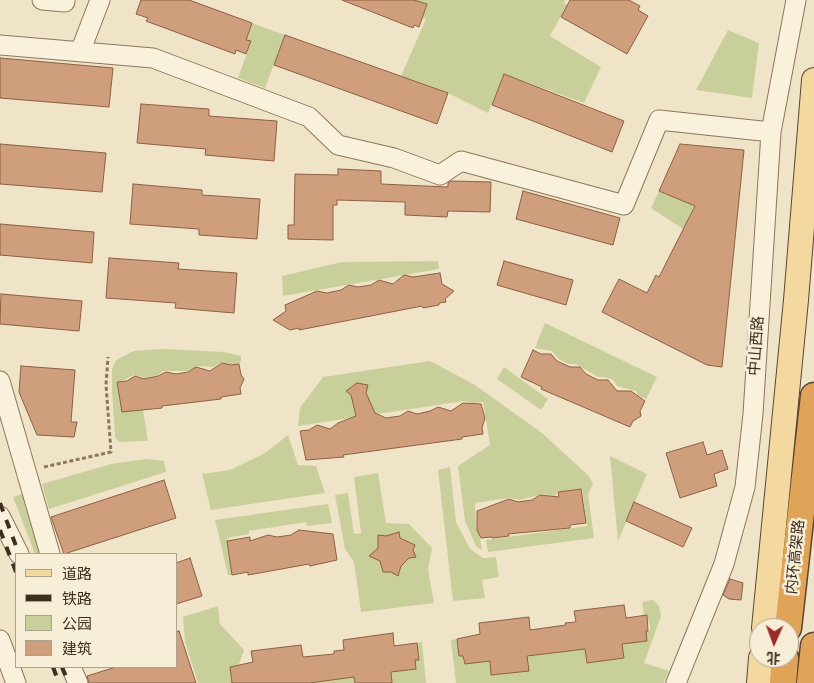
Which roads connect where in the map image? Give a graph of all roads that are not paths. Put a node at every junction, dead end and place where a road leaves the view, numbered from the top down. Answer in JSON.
{"nodes":[{"id":1,"x":42,"y":0,"type":"edge"},
{"id":2,"x":65,"y":0,"type":"edge"},
{"id":3,"x":100,"y":0,"type":"edge"},
{"id":4,"x":796,"y":0,"type":"edge"},
{"id":5,"x":0,"y":46,"type":"edge"},
{"id":6,"x":80,"y":52,"type":"junction"},
{"id":7,"x":813,"y":88,"type":"edge"},
{"id":8,"x":771,"y":132,"type":"junction"},
{"id":9,"x":0,"y":381,"type":"edge"},
{"id":10,"x":814,"y":396,"type":"edge"},
{"id":11,"x":0,"y":516,"type":"edge"},
{"id":12,"x":18,"y":553,"type":"edge"},
{"id":13,"x":50,"y":553,"type":"edge"},
{"id":14,"x":765,"y":618,"type":"edge"},
{"id":15,"x":789,"y":618,"type":"edge"},
{"id":16,"x":0,"y":640,"type":"edge"},
{"id":17,"x":814,"y":646,"type":"edge"},
{"id":18,"x":71,"y":668,"type":"edge"},
{"id":19,"x":84,"y":668,"type":"edge"},
{"id":20,"x":760,"y":668,"type":"edge"},
{"id":21,"x":784,"y":668,"type":"edge"},
{"id":22,"x":16,"y":683,"type":"edge"},
{"id":23,"x":78,"y":683,"type":"edge"},
{"id":24,"x":89,"y":683,"type":"edge"},
{"id":25,"x":676,"y":683,"type":"edge"},
{"id":26,"x":759,"y":683,"type":"edge"},
{"id":27,"x":783,"y":683,"type":"edge"},
{"id":28,"x":810,"y":683,"type":"edge"}],
"edges":[{"from":1,"to":2,"type":"street"},
{"from":3,"to":6,"type":"street"},
{"from":4,"to":8,"type":"street","name":"中山西路"},
{"from":5,"to":6,"type":"street"},
{"from":6,"to":8,"type":"street"},
{"from":7,"to":14,"type":"main road"},
{"from":8,"to":25,"type":"street","name":"中山西路"},
{"from":9,"to":13,"type":"street"},
{"from":10,"to":15,"type":"highway","name":"内环高架路"},
{"from":11,"to":12,"type":"street"},
{"from":16,"to":22,"type":"street"},
{"from":17,"to":28,"type":"highway"},
{"from":18,"to":23,"type":"street"},
{"from":19,"to":24,"type":"street"},
{"from":20,"to":26,"type":"main road"},
{"from":21,"to":27,"type":"highway"}]}
